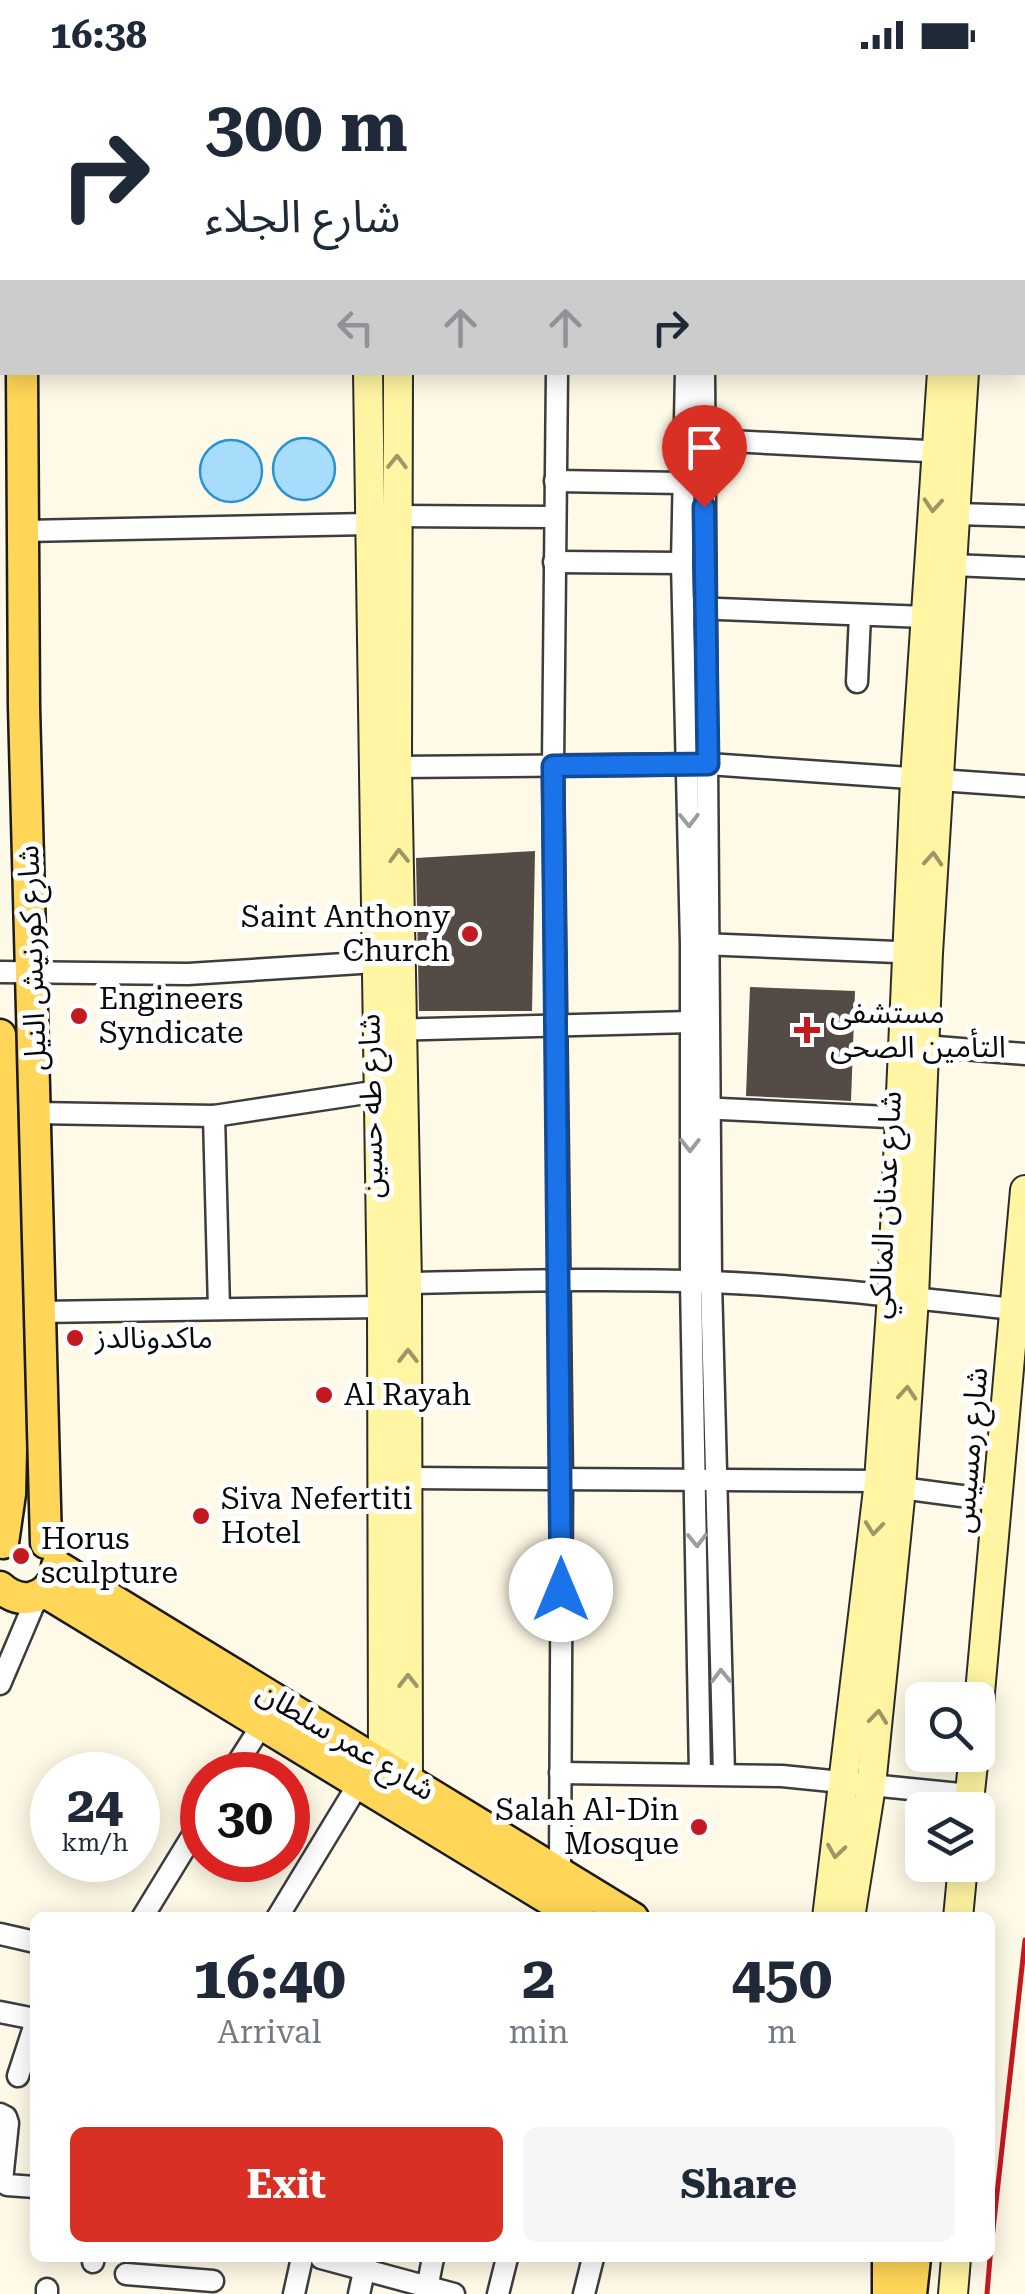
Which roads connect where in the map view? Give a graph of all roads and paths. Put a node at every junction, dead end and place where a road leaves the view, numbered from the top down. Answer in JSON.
{"nodes":[{"id":1,"x":22,"y":375,"type":"edge"},
{"id":2,"x":368,"y":375,"type":"edge"},
{"id":3,"x":398,"y":375,"type":"edge"},
{"id":4,"x":557,"y":375,"type":"edge"},
{"id":5,"x":686,"y":375,"type":"edge"},
{"id":6,"x":704,"y":375,"type":"edge"},
{"id":7,"x":942,"y":375,"type":"edge"},
{"id":8,"x":963,"y":375,"type":"edge"},
{"id":9,"x":694,"y":439,"type":"junction"},
{"id":10,"x":948,"y":452,"type":"junction"},
{"id":11,"x":555,"y":481,"type":"junction"},
{"id":12,"x":684,"y":484,"type":"junction"},
{"id":13,"x":956,"y":514,"type":"junction"},
{"id":14,"x":1025,"y":516,"type":"edge"},
{"id":15,"x":554,"y":517,"type":"junction"},
{"id":16,"x":383,"y":520,"type":"junction"},
{"id":17,"x":25,"y":530,"type":"junction"},
{"id":18,"x":554,"y":562,"type":"junction"},
{"id":19,"x":682,"y":563,"type":"junction"},
{"id":20,"x":952,"y":565,"type":"junction"},
{"id":21,"x":1025,"y":568,"type":"edge"},
{"id":22,"x":683,"y":608,"type":"junction"},
{"id":23,"x":705,"y":608,"type":"junction"},
{"id":24,"x":860,"y":614,"type":"junction"},
{"id":25,"x":926,"y":618,"type":"junction"},
{"id":26,"x":857,"y":682,"type":"dead end"},
{"id":27,"x":698,"y":764,"type":"junction"},
{"id":28,"x":553,"y":766,"type":"junction"},
{"id":29,"x":397,"y":767,"type":"junction"},
{"id":30,"x":927,"y":780,"type":"junction"},
{"id":31,"x":1025,"y":786,"type":"edge"},
{"id":32,"x":700,"y":944,"type":"junction"},
{"id":33,"x":917,"y":953,"type":"junction"},
{"id":34,"x":376,"y":962,"type":"junction"},
{"id":35,"x":0,"y":972,"type":"edge"},
{"id":36,"x":32,"y":972,"type":"junction"},
{"id":37,"x":691,"y":1022,"type":"junction"},
{"id":38,"x":556,"y":1026,"type":"junction"},
{"id":39,"x":390,"y":1030,"type":"junction"},
{"id":40,"x":0,"y":1035,"type":"edge"},
{"id":41,"x":914,"y":1045,"type":"junction"},
{"id":42,"x":1025,"y":1054,"type":"edge"},
{"id":43,"x":379,"y":1091,"type":"junction"},
{"id":44,"x":700,"y":1108,"type":"junction"},
{"id":45,"x":36,"y":1114,"type":"junction"},
{"id":46,"x":214,"y":1116,"type":"junction"},
{"id":47,"x":911,"y":1118,"type":"junction"},
{"id":48,"x":1025,"y":1190,"type":"edge"},
{"id":49,"x":558,"y":1280,"type":"junction"},
{"id":50,"x":701,"y":1282,"type":"junction"},
{"id":51,"x":408,"y":1283,"type":"junction"},
{"id":52,"x":903,"y":1296,"type":"junction"},
{"id":53,"x":382,"y":1308,"type":"junction"},
{"id":54,"x":219,"y":1309,"type":"junction"},
{"id":55,"x":1014,"y":1309,"type":"junction"},
{"id":56,"x":40,"y":1312,"type":"junction"},
{"id":57,"x":409,"y":1478,"type":"junction"},
{"id":58,"x":562,"y":1480,"type":"junction"},
{"id":59,"x":706,"y":1480,"type":"junction"},
{"id":60,"x":890,"y":1484,"type":"junction"},
{"id":61,"x":999,"y":1500,"type":"junction"},
{"id":62,"x":2,"y":1544,"type":"edge"},
{"id":63,"x":28,"y":1586,"type":"edge"},
{"id":64,"x":981,"y":1682,"type":"edge"},
{"id":65,"x":0,"y":1684,"type":"edge"},
{"id":66,"x":262,"y":1723,"type":"junction"},
{"id":67,"x":244,"y":1752,"type":"edge"},
{"id":68,"x":388,"y":1759,"type":"junction"},
{"id":69,"x":560,"y":1773,"type":"junction"},
{"id":70,"x":700,"y":1774,"type":"junction"},
{"id":71,"x":724,"y":1774,"type":"junction"},
{"id":72,"x":858,"y":1784,"type":"junction"},
{"id":73,"x":907,"y":1792,"type":"edge"},
{"id":74,"x":180,"y":1856,"type":"edge"},
{"id":75,"x":560,"y":1870,"type":"junction"},
{"id":76,"x":961,"y":1882,"type":"edge"},
{"id":77,"x":541,"y":1908,"type":"edge"},
{"id":78,"x":146,"y":1912,"type":"edge"},
{"id":79,"x":282,"y":1912,"type":"edge"},
{"id":80,"x":624,"y":1912,"type":"edge"},
{"id":81,"x":828,"y":1912,"type":"edge"},
{"id":82,"x":850,"y":1912,"type":"edge"},
{"id":83,"x":959,"y":1912,"type":"edge"},
{"id":84,"x":0,"y":1934,"type":"edge"},
{"id":85,"x":30,"y":1941,"type":"edge"},
{"id":86,"x":0,"y":2012,"type":"edge"},
{"id":87,"x":30,"y":2021,"type":"edge"},
{"id":88,"x":30,"y":2038,"type":"edge"},
{"id":89,"x":18,"y":2076,"type":"dead end"},
{"id":90,"x":0,"y":2114,"type":"edge"},
{"id":91,"x":30,"y":2187,"type":"edge"},
{"id":92,"x":215,"y":2262,"type":"edge"},
{"id":93,"x":301,"y":2262,"type":"edge"},
{"id":94,"x":432,"y":2262,"type":"edge"},
{"id":95,"x":506,"y":2262,"type":"edge"},
{"id":96,"x":591,"y":2262,"type":"edge"},
{"id":97,"x":888,"y":2262,"type":"edge"},
{"id":98,"x":915,"y":2262,"type":"edge"},
{"id":99,"x":956,"y":2262,"type":"edge"},
{"id":100,"x":365,"y":2264,"type":"edge"},
{"id":101,"x":126,"y":2274,"type":"dead end"},
{"id":102,"x":213,"y":2287,"type":"edge"},
{"id":103,"x":427,"y":2290,"type":"edge"},
{"id":104,"x":294,"y":2294,"type":"edge"},
{"id":105,"x":359,"y":2294,"type":"edge"},
{"id":106,"x":454,"y":2294,"type":"edge"},
{"id":107,"x":498,"y":2294,"type":"edge"},
{"id":108,"x":584,"y":2294,"type":"edge"},
{"id":109,"x":888,"y":2294,"type":"edge"},
{"id":110,"x":911,"y":2294,"type":"edge"},
{"id":111,"x":953,"y":2294,"type":"edge"}],
"edges":[{"from":1,"to":17,"type":"main road","name":"شارع كورنيش النيل"},
{"from":2,"to":16,"type":"main road","name":"شارع طه حسين"},
{"from":16,"to":3,"type":"main road","name":"شارع طه حسين","one_way":true},
{"from":4,"to":11,"type":"street"},
{"from":5,"to":9,"type":"street"},
{"from":6,"to":9,"type":"street"},
{"from":7,"to":10,"type":"main road","name":"شارع عدنان المالكي"},
{"from":8,"to":10,"type":"main road","name":"شارع عدنان المالكي"},
{"from":9,"to":10,"type":"street"},
{"from":9,"to":12,"type":"street"},
{"from":9,"to":23,"type":"street"},
{"from":10,"to":13,"type":"main road","name":"شارع عدنان المالكي"},
{"from":10,"to":25,"type":"main road","name":"شارع عدنان المالكي","one_way":true},
{"from":11,"to":12,"type":"street"},
{"from":11,"to":15,"type":"street"},
{"from":12,"to":19,"type":"street"},
{"from":13,"to":14,"type":"street"},
{"from":13,"to":20,"type":"main road","name":"شارع عدنان المالكي"},
{"from":15,"to":16,"type":"street"},
{"from":15,"to":18,"type":"street"},
{"from":16,"to":17,"type":"street"},
{"from":16,"to":29,"type":"main road","name":"شارع طه حسين"},
{"from":16,"to":34,"type":"main road","name":"شارع طه حسين"},
{"from":17,"to":36,"type":"main road","name":"شارع كورنيش النيل"},
{"from":18,"to":19,"type":"street"},
{"from":18,"to":28,"type":"street"},
{"from":19,"to":22,"type":"street"},
{"from":20,"to":21,"type":"street"},
{"from":20,"to":30,"type":"main road","name":"شارع عدنان المالكي"},
{"from":22,"to":23,"type":"street"},
{"from":22,"to":27,"type":"street"},
{"from":23,"to":24,"type":"street"},
{"from":23,"to":27,"type":"street"},
{"from":24,"to":25,"type":"street"},
{"from":24,"to":26,"type":"street"},
{"from":25,"to":30,"type":"main road","name":"شارع عدنان المالكي"},
{"from":27,"to":28,"type":"street"},
{"from":27,"to":30,"type":"street"},
{"from":27,"to":32,"type":"street"},
{"from":28,"to":29,"type":"street"},
{"from":28,"to":38,"type":"street"},
{"from":39,"to":29,"type":"main road","name":"شارع طه حسين","one_way":true},
{"from":30,"to":31,"type":"street"},
{"from":30,"to":33,"type":"main road","name":"شارع عدنان المالكي"},
{"from":32,"to":33,"type":"street"},
{"from":32,"to":37,"type":"street"},
{"from":32,"to":44,"type":"street"},
{"from":33,"to":41,"type":"main road","name":"شارع عدنان المالكي"},
{"from":34,"to":36,"type":"street"},
{"from":34,"to":39,"type":"main road","name":"شارع طه حسين"},
{"from":35,"to":36,"type":"street"},
{"from":36,"to":45,"type":"main road","name":"شارع كورنيش النيل"},
{"from":37,"to":38,"type":"street"},
{"from":37,"to":44,"type":"street"},
{"from":38,"to":39,"type":"street"},
{"from":38,"to":49,"type":"street"},
{"from":39,"to":43,"type":"main road","name":"شارع طه حسين"},
{"from":39,"to":51,"type":"main road","name":"شارع طه حسين"},
{"from":40,"to":62,"type":"main road","name":"شارع كورنيش النيل"},
{"from":41,"to":42,"type":"street"},
{"from":41,"to":47,"type":"main road","name":"شارع عدنان المالكي"},
{"from":43,"to":46,"type":"street"},
{"from":43,"to":53,"type":"main road","name":"شارع طه حسين"},
{"from":44,"to":47,"type":"street"},
{"from":44,"to":50,"type":"street"},
{"from":45,"to":46,"type":"street"},
{"from":45,"to":56,"type":"main road","name":"شارع كورنيش النيل"},
{"from":46,"to":54,"type":"street"},
{"from":47,"to":52,"type":"main road","name":"شارع عدنان المالكي"},
{"from":48,"to":55,"type":"main road","name":"شارع رمسيس"},
{"from":49,"to":50,"type":"street"},
{"from":49,"to":51,"type":"street"},
{"from":49,"to":58,"type":"street"},
{"from":50,"to":52,"type":"street"},
{"from":50,"to":59,"type":"street"},
{"from":57,"to":51,"type":"main road","name":"شارع طه حسين","one_way":true},
{"from":52,"to":55,"type":"street"},
{"from":52,"to":60,"type":"main road","name":"شارع عدنان المالكي"},
{"from":53,"to":54,"type":"street"},
{"from":53,"to":68,"type":"main road","name":"شارع طه حسين"},
{"from":54,"to":56,"type":"street"},
{"from":55,"to":61,"type":"main road","name":"شارع رمسيس"},
{"from":56,"to":63,"type":"main road","name":"شارع كورنيش النيل"},
{"from":57,"to":58,"type":"street"},
{"from":68,"to":57,"type":"main road","name":"شارع طه حسين","one_way":true},
{"from":58,"to":59,"type":"street"},
{"from":58,"to":69,"type":"street"},
{"from":59,"to":60,"type":"street"},
{"from":59,"to":70,"type":"street","one_way":true},
{"from":71,"to":59,"type":"street","one_way":true},
{"from":60,"to":61,"type":"street"},
{"from":60,"to":72,"type":"main road","name":"شارع عدنان المالكي"},
{"from":61,"to":64,"type":"main road","name":"شارع رمسيس"},
{"from":62,"to":63,"type":"main road"},
{"from":63,"to":65,"type":"street"},
{"from":63,"to":66,"type":"main road","name":"شارع عمر سلطان"},
{"from":63,"to":68,"type":"main road","name":"شارع عمر سلطان"},
{"from":66,"to":67,"type":"street"},
{"from":66,"to":68,"type":"main road","name":"شارع عمر سلطان"},
{"from":68,"to":75,"type":"main road","name":"شارع عمر سلطان"},
{"from":68,"to":77,"type":"main road","name":"شارع عمر سلطان"},
{"from":68,"to":79,"type":"street"},
{"from":69,"to":70,"type":"street"},
{"from":69,"to":75,"type":"street"},
{"from":70,"to":71,"type":"street"},
{"from":71,"to":72,"type":"street"},
{"from":72,"to":73,"type":"street"},
{"from":72,"to":81,"type":"main road","name":"شارع عدنان المالكي","one_way":true},
{"from":72,"to":82,"type":"main road","name":"شارع عدنان المالكي"},
{"from":74,"to":78,"type":"street"},
{"from":75,"to":80,"type":"main road","name":"شارع عمر سلطان"},
{"from":76,"to":83,"type":"main road"},
{"from":84,"to":85,"type":"street"},
{"from":86,"to":87,"type":"street"},
{"from":88,"to":89,"type":"street"},
{"from":90,"to":91,"type":"street"},
{"from":92,"to":102,"type":"street"},
{"from":93,"to":104,"type":"street"},
{"from":94,"to":103,"type":"street"},
{"from":95,"to":107,"type":"street"},
{"from":96,"to":108,"type":"street"},
{"from":97,"to":109,"type":"main road"},
{"from":98,"to":110,"type":"main road"},
{"from":99,"to":111,"type":"main road"},
{"from":100,"to":103,"type":"street"},
{"from":100,"to":105,"type":"street"},
{"from":101,"to":102,"type":"street"},
{"from":103,"to":106,"type":"street"}]}
